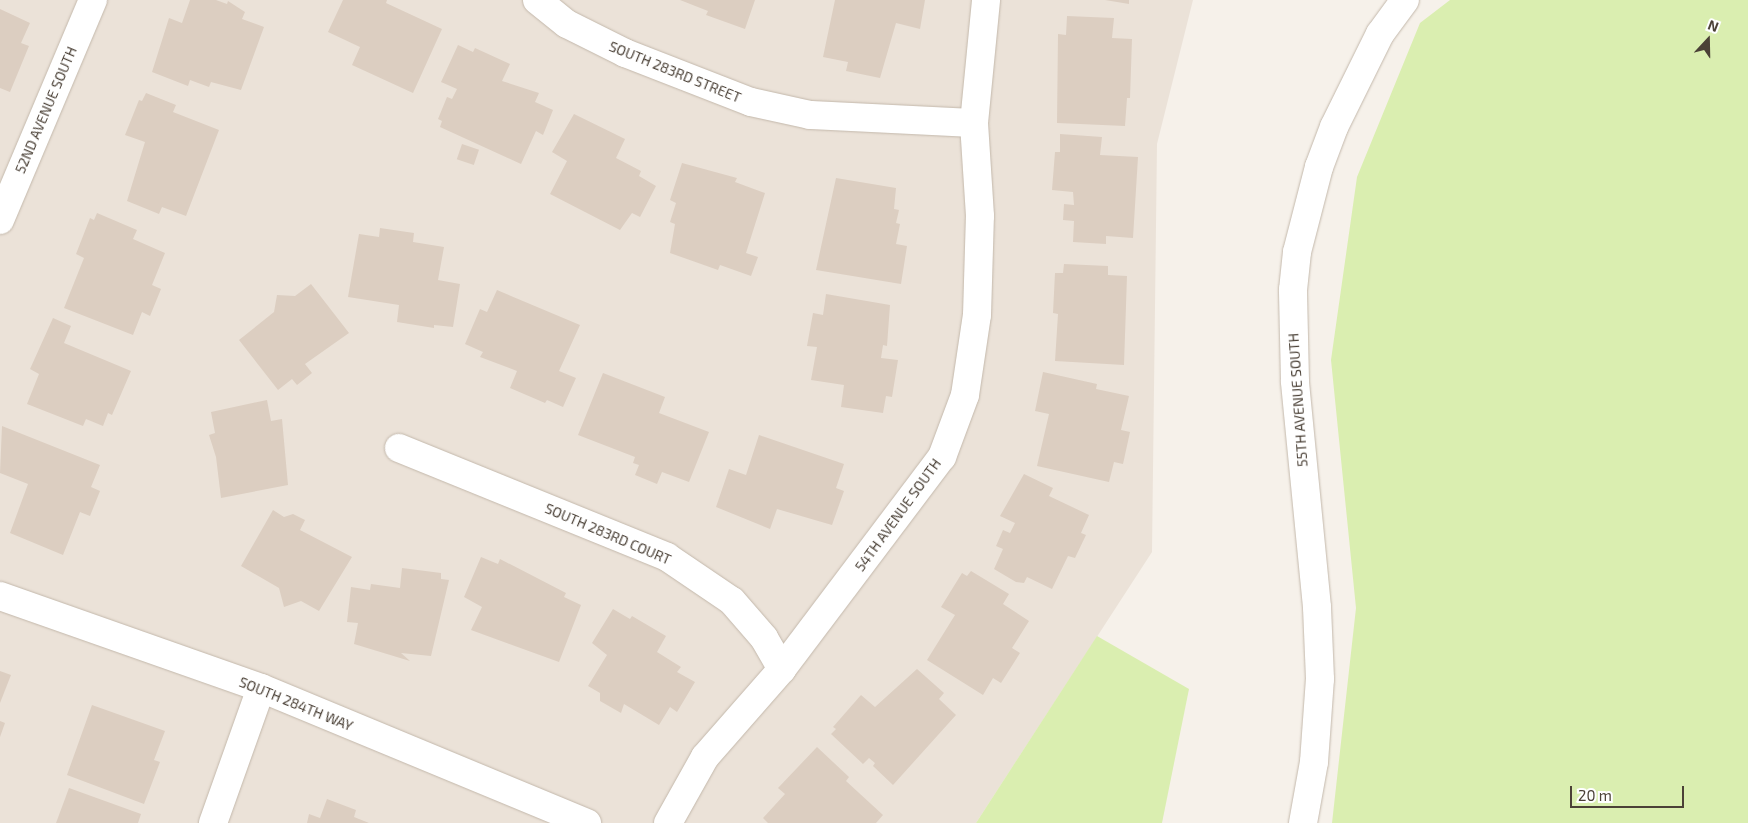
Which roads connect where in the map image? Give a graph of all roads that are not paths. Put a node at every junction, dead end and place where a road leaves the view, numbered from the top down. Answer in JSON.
{"nodes":[{"id":1,"x":92,"y":0,"type":"edge"},
{"id":2,"x":537,"y":0,"type":"edge"},
{"id":3,"x":986,"y":0,"type":"edge"},
{"id":4,"x":1405,"y":0,"type":"edge"},
{"id":5,"x":974,"y":123,"type":"junction"},
{"id":6,"x":6,"y":187,"type":"edge"},
{"id":7,"x":0,"y":220,"type":"edge"},
{"id":8,"x":399,"y":448,"type":"dead end"},
{"id":9,"x":0,"y":596,"type":"edge"},
{"id":10,"x":782,"y":669,"type":"junction"},
{"id":11,"x":261,"y":688,"type":"junction"},
{"id":12,"x":213,"y":823,"type":"edge"},
{"id":13,"x":587,"y":823,"type":"edge"},
{"id":14,"x":668,"y":823,"type":"edge"},
{"id":15,"x":1302,"y":823,"type":"edge"}],
"edges":[{"from":1,"to":6,"type":"street","name":"52ND AVENUE SOUTH"},
{"from":2,"to":5,"type":"street","name":"SOUTH 283RD STREET"},
{"from":3,"to":5,"type":"street","name":"54TH AVENUE SOUTH"},
{"from":4,"to":15,"type":"street","name":"55TH AVENUE SOUTH"},
{"from":5,"to":10,"type":"street","name":"54TH AVENUE SOUTH"},
{"from":6,"to":7,"type":"street","name":"52ND AVENUE SOUTH"},
{"from":8,"to":10,"type":"street","name":"SOUTH 283RD COURT"},
{"from":9,"to":11,"type":"street","name":"SOUTH 284TH WAY"},
{"from":10,"to":14,"type":"street","name":"54TH AVENUE SOUTH"},
{"from":11,"to":12,"type":"street"},
{"from":11,"to":13,"type":"street","name":"SOUTH 284TH WAY"}]}
